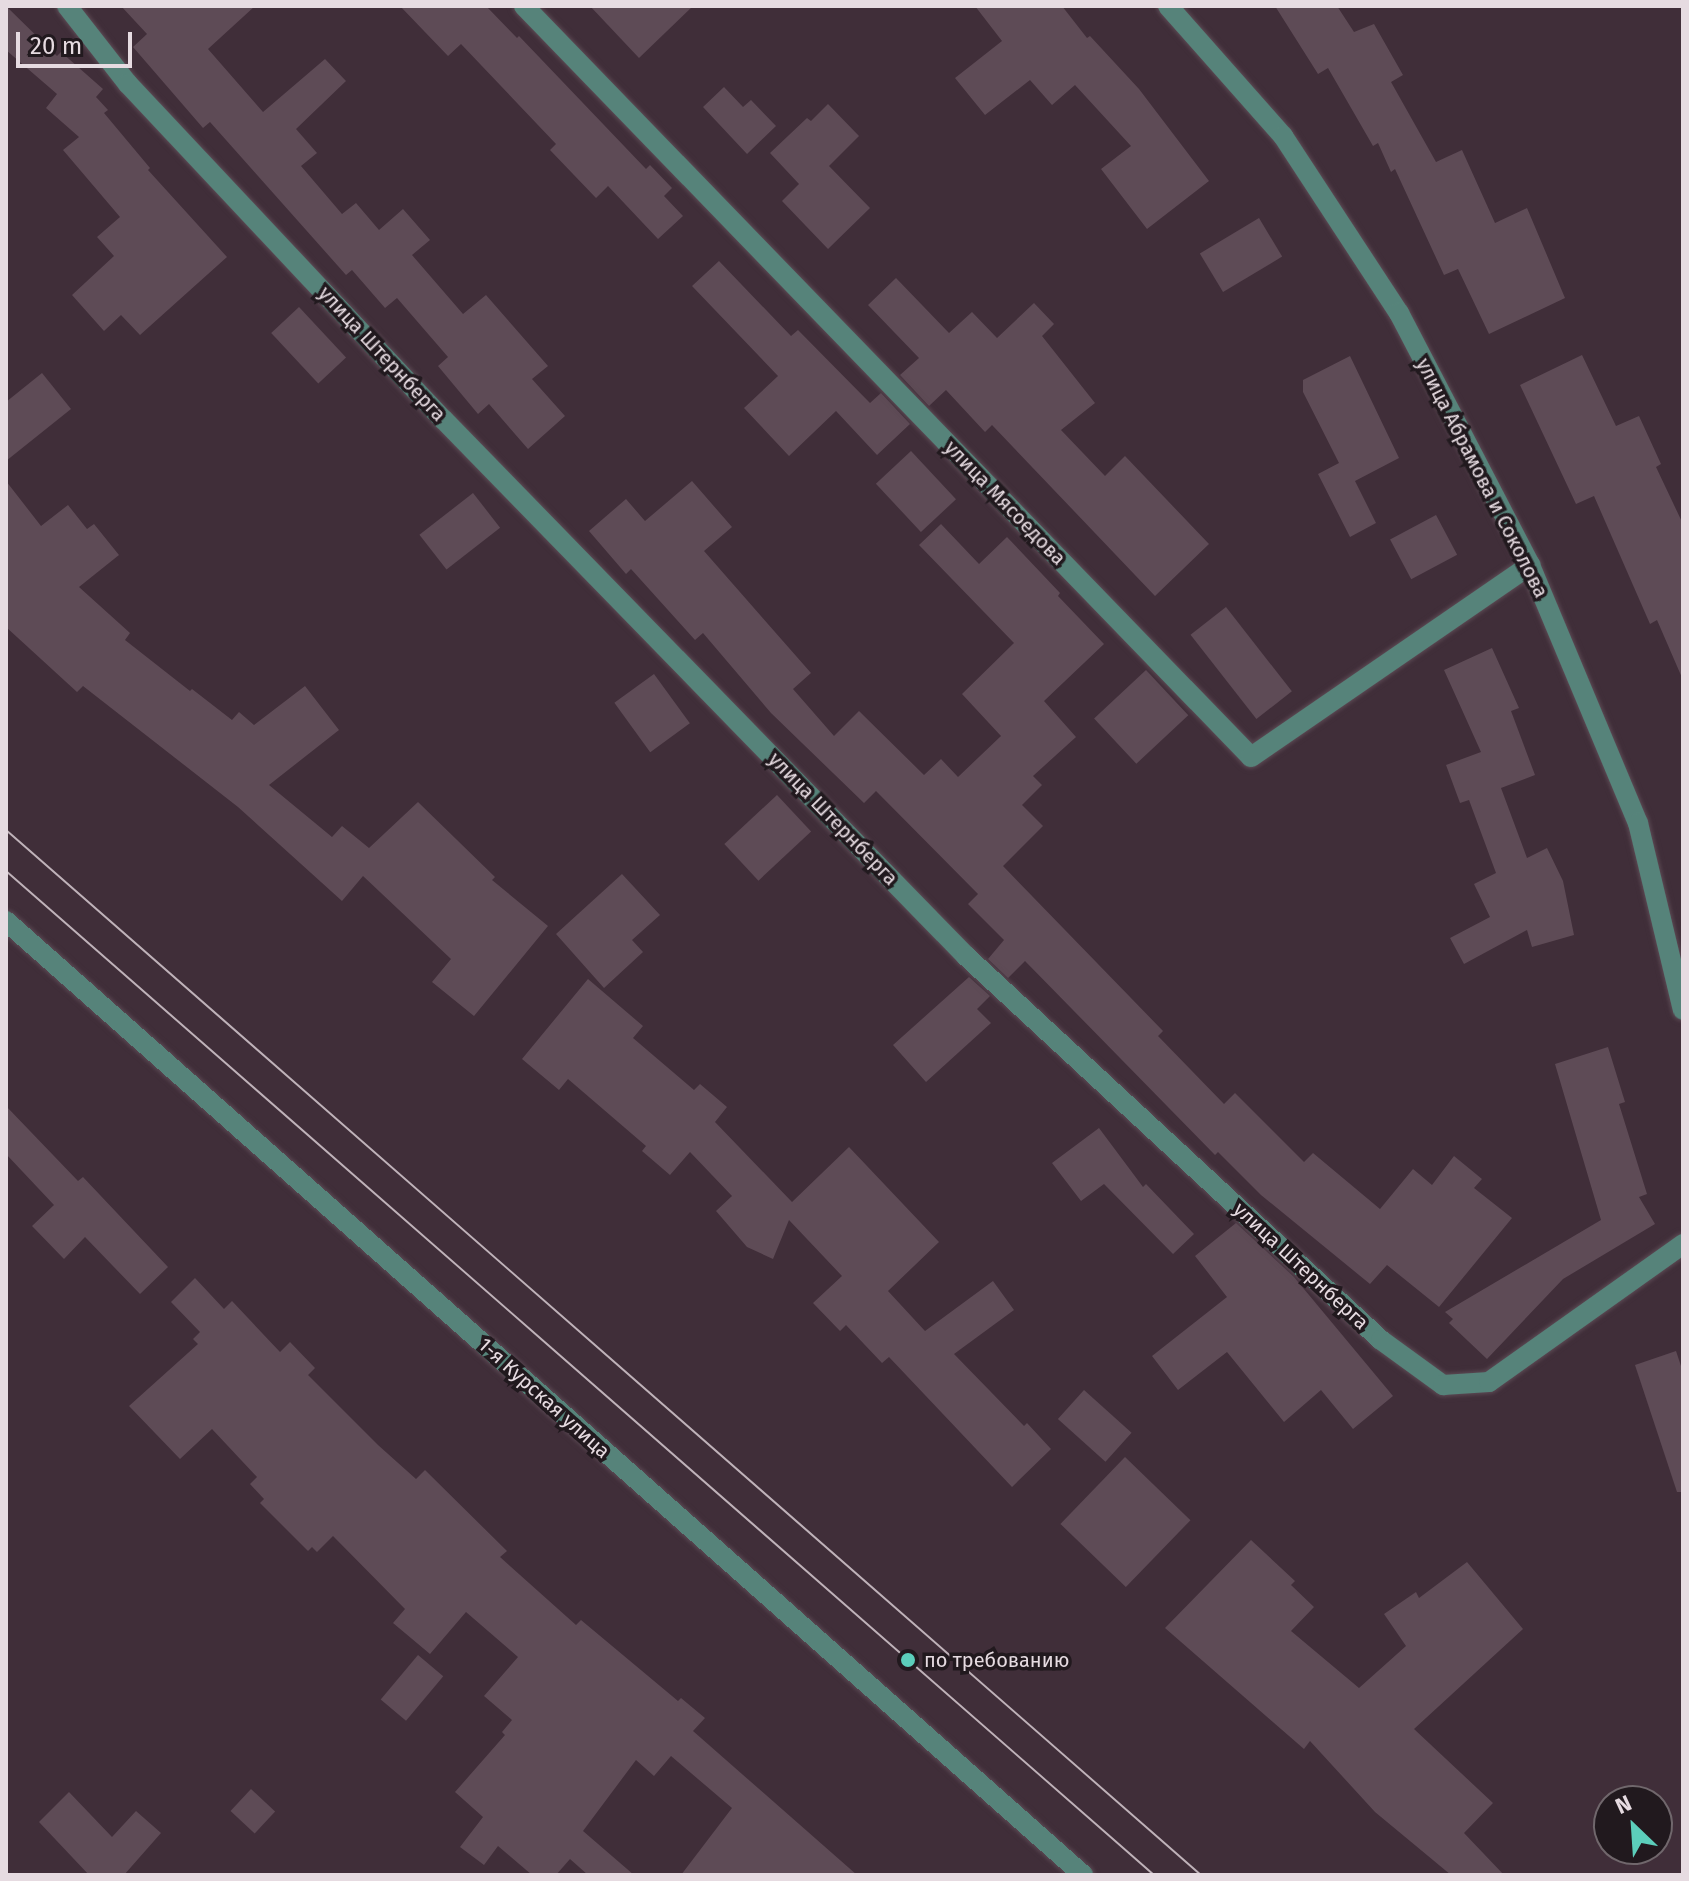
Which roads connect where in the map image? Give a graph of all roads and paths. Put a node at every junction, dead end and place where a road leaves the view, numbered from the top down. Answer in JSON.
{"nodes":[{"id":1,"x":67,"y":6,"type":"edge"},
{"id":2,"x":524,"y":6,"type":"edge"},
{"id":3,"x":1168,"y":6,"type":"edge"},
{"id":4,"x":1530,"y":565,"type":"junction"},
{"id":5,"x":6,"y":921,"type":"edge"},
{"id":6,"x":1683,"y":1010,"type":"edge"},
{"id":7,"x":1683,"y":1244,"type":"edge"},
{"id":8,"x":1083,"y":1875,"type":"edge"}],
"edges":[{"from":1,"to":7,"type":"street","name":"улица Штернберга"},
{"from":2,"to":4,"type":"street","name":"улица Мясоедова"},
{"from":3,"to":4,"type":"street","name":"улица Абрамова и Соколова"},
{"from":4,"to":6,"type":"street","name":"улица Абрамова и Соколова"},
{"from":5,"to":8,"type":"street","name":"1-я Курская улица"}]}
